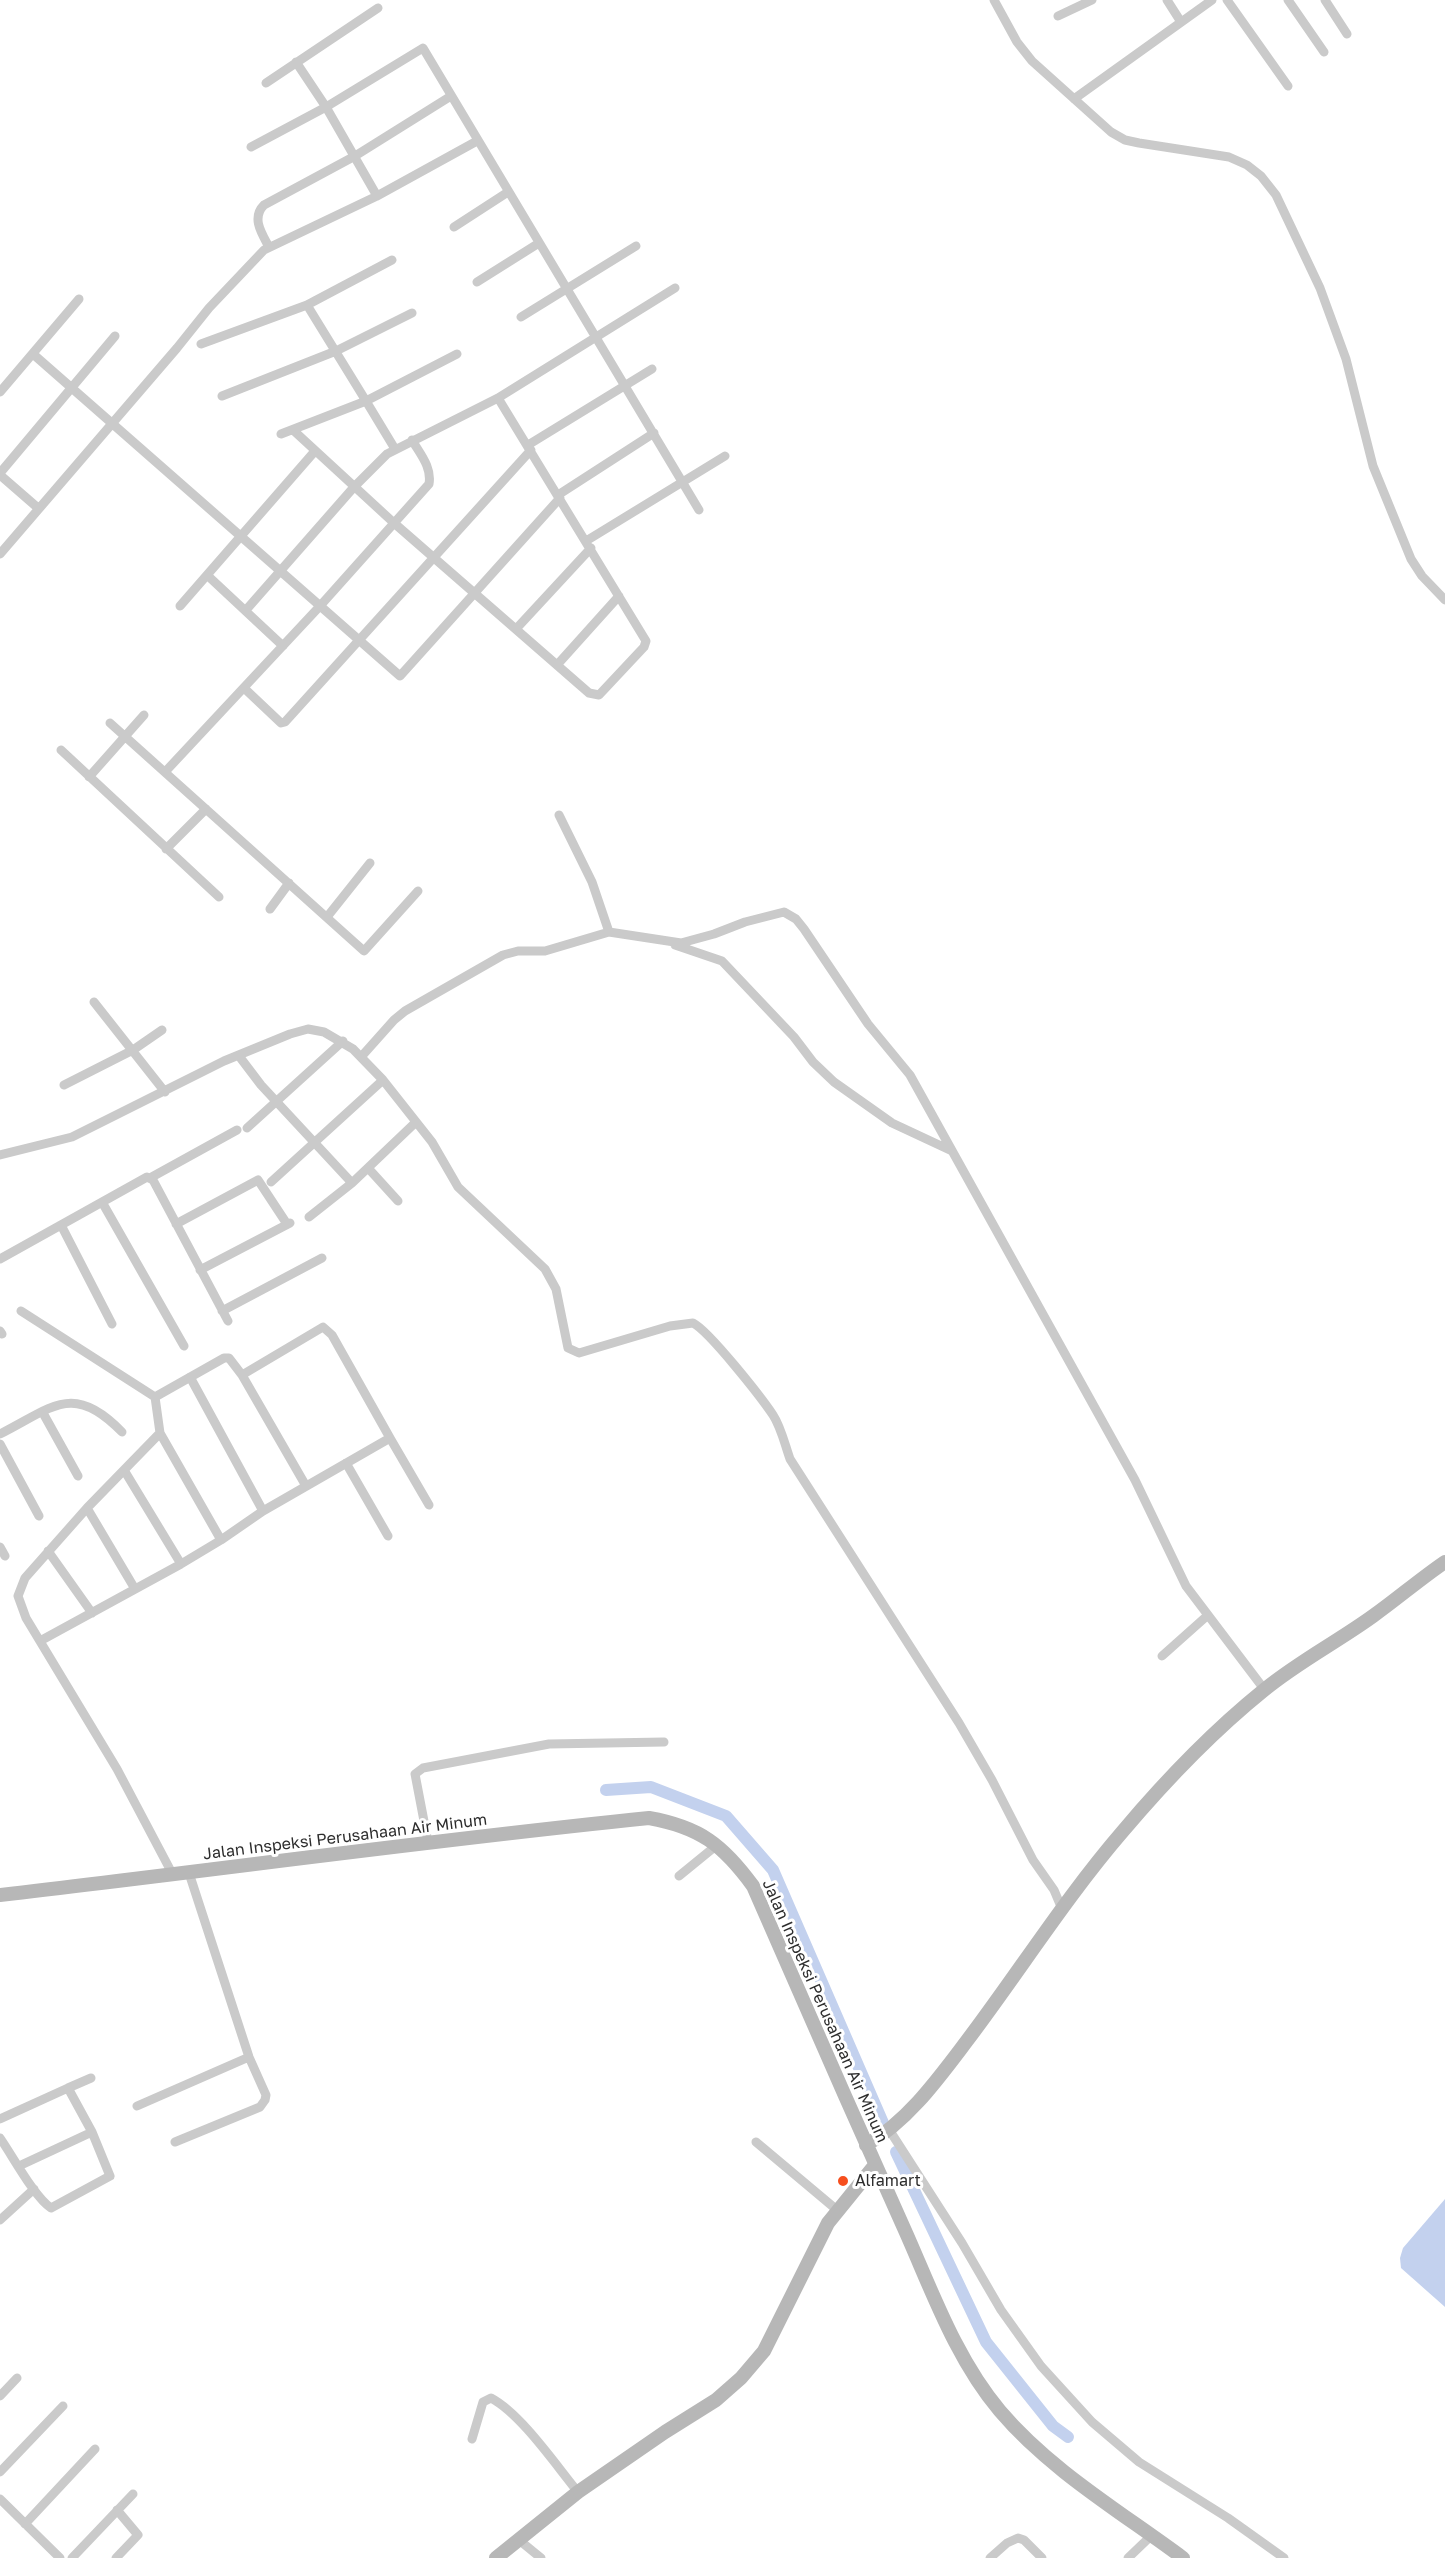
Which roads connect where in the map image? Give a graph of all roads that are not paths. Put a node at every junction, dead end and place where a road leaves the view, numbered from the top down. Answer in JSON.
{"nodes":[{"id":1,"x":994,"y":0,"type":"edge"},
{"id":2,"x":1092,"y":0,"type":"edge"},
{"id":3,"x":1167,"y":0,"type":"edge"},
{"id":4,"x":1212,"y":0,"type":"edge"},
{"id":5,"x":1227,"y":0,"type":"edge"},
{"id":6,"x":1288,"y":0,"type":"edge"},
{"id":7,"x":1325,"y":0,"type":"edge"},
{"id":8,"x":378,"y":8,"type":"dead end"},
{"id":9,"x":1058,"y":16,"type":"dead end"},
{"id":10,"x":1181,"y":22,"type":"junction"},
{"id":11,"x":1347,"y":34,"type":"dead end"},
{"id":12,"x":1324,"y":52,"type":"dead end"},
{"id":13,"x":296,"y":62,"type":"junction"},
{"id":14,"x":267,"y":82,"type":"dead end"},
{"id":15,"x":1288,"y":86,"type":"dead end"},
{"id":16,"x":451,"y":96,"type":"junction"},
{"id":17,"x":1074,"y":99,"type":"junction"},
{"id":18,"x":326,"y":107,"type":"junction"},
{"id":19,"x":477,"y":141,"type":"junction"},
{"id":20,"x":251,"y":147,"type":"dead end"},
{"id":21,"x":355,"y":156,"type":"junction"},
{"id":22,"x":508,"y":192,"type":"junction"},
{"id":23,"x":377,"y":196,"type":"junction"},
{"id":24,"x":454,"y":227,"type":"dead end"},
{"id":25,"x":539,"y":243,"type":"junction"},
{"id":26,"x":636,"y":246,"type":"dead end"},
{"id":27,"x":269,"y":247,"type":"junction"},
{"id":28,"x":392,"y":261,"type":"dead end"},
{"id":29,"x":477,"y":282,"type":"dead end"},
{"id":30,"x":567,"y":288,"type":"junction"},
{"id":31,"x":675,"y":288,"type":"dead end"},
{"id":32,"x":79,"y":299,"type":"dead end"},
{"id":33,"x":307,"y":304,"type":"junction"},
{"id":34,"x":411,"y":313,"type":"dead end"},
{"id":35,"x":521,"y":317,"type":"dead end"},
{"id":36,"x":116,"y":336,"type":"dead end"},
{"id":37,"x":595,"y":337,"type":"junction"},
{"id":38,"x":201,"y":344,"type":"dead end"},
{"id":39,"x":336,"y":351,"type":"junction"},
{"id":40,"x":33,"y":354,"type":"junction"},
{"id":41,"x":457,"y":354,"type":"dead end"},
{"id":42,"x":652,"y":369,"type":"dead end"},
{"id":43,"x":626,"y":385,"type":"junction"},
{"id":44,"x":72,"y":387,"type":"junction"},
{"id":45,"x":0,"y":392,"type":"edge"},
{"id":46,"x":222,"y":396,"type":"dead end"},
{"id":47,"x":498,"y":398,"type":"junction"},
{"id":48,"x":366,"y":401,"type":"junction"},
{"id":49,"x":113,"y":423,"type":"junction"},
{"id":50,"x":292,"y":430,"type":"junction"},
{"id":51,"x":654,"y":433,"type":"junction"},
{"id":52,"x":281,"y":434,"type":"dead end"},
{"id":53,"x":411,"y":440,"type":"junction"},
{"id":54,"x":530,"y":448,"type":"junction"},
{"id":55,"x":395,"y":449,"type":"junction"},
{"id":56,"x":315,"y":451,"type":"junction"},
{"id":57,"x":725,"y":456,"type":"dead end"},
{"id":58,"x":0,"y":474,"type":"edge"},
{"id":59,"x":683,"y":481,"type":"junction"},
{"id":60,"x":354,"y":487,"type":"junction"},
{"id":61,"x":559,"y":496,"type":"junction"},
{"id":62,"x":38,"y":508,"type":"junction"},
{"id":63,"x":699,"y":510,"type":"dead end"},
{"id":64,"x":394,"y":523,"type":"junction"},
{"id":65,"x":240,"y":537,"type":"junction"},
{"id":66,"x":588,"y":545,"type":"junction"},
{"id":67,"x":0,"y":554,"type":"edge"},
{"id":68,"x":435,"y":558,"type":"junction"},
{"id":69,"x":280,"y":572,"type":"junction"},
{"id":70,"x":207,"y":575,"type":"junction"},
{"id":71,"x":475,"y":592,"type":"junction"},
{"id":72,"x":619,"y":596,"type":"junction"},
{"id":73,"x":1445,"y":600,"type":"edge"},
{"id":74,"x":180,"y":606,"type":"dead end"},
{"id":75,"x":320,"y":606,"type":"junction"},
{"id":76,"x":246,"y":610,"type":"junction"},
{"id":77,"x":516,"y":629,"type":"junction"},
{"id":78,"x":360,"y":642,"type":"junction"},
{"id":79,"x":284,"y":646,"type":"junction"},
{"id":80,"x":557,"y":665,"type":"junction"},
{"id":81,"x":244,"y":688,"type":"junction"},
{"id":82,"x":144,"y":715,"type":"dead end"},
{"id":83,"x":110,"y":723,"type":"dead end"},
{"id":84,"x":126,"y":736,"type":"junction"},
{"id":85,"x":61,"y":750,"type":"dead end"},
{"id":86,"x":165,"y":772,"type":"junction"},
{"id":87,"x":89,"y":777,"type":"junction"},
{"id":88,"x":206,"y":809,"type":"junction"},
{"id":89,"x":559,"y":815,"type":"dead end"},
{"id":90,"x":166,"y":849,"type":"junction"},
{"id":91,"x":370,"y":863,"type":"dead end"},
{"id":92,"x":289,"y":884,"type":"junction"},
{"id":93,"x":417,"y":891,"type":"dead end"},
{"id":94,"x":219,"y":897,"type":"dead end"},
{"id":95,"x":270,"y":909,"type":"dead end"},
{"id":96,"x":327,"y":917,"type":"junction"},
{"id":97,"x":609,"y":932,"type":"junction"},
{"id":98,"x":671,"y":944,"type":"junction"},
{"id":99,"x":94,"y":1002,"type":"dead end"},
{"id":100,"x":162,"y":1030,"type":"dead end"},
{"id":101,"x":343,"y":1041,"type":"junction"},
{"id":102,"x":133,"y":1050,"type":"junction"},
{"id":103,"x":238,"y":1056,"type":"junction"},
{"id":104,"x":361,"y":1057,"type":"junction"},
{"id":105,"x":383,"y":1080,"type":"junction"},
{"id":106,"x":64,"y":1085,"type":"dead end"},
{"id":107,"x":165,"y":1092,"type":"junction"},
{"id":108,"x":277,"y":1102,"type":"junction"},
{"id":109,"x":416,"y":1122,"type":"junction"},
{"id":110,"x":314,"y":1142,"type":"junction"},
{"id":111,"x":952,"y":1151,"type":"junction"},
{"id":112,"x":0,"y":1155,"type":"edge"},
{"id":113,"x":368,"y":1168,"type":"junction"},
{"id":114,"x":150,"y":1178,"type":"junction"},
{"id":115,"x":271,"y":1182,"type":"dead end"},
{"id":116,"x":352,"y":1183,"type":"junction"},
{"id":117,"x":399,"y":1201,"type":"dead end"},
{"id":118,"x":102,"y":1202,"type":"junction"},
{"id":119,"x":309,"y":1217,"type":"dead end"},
{"id":120,"x":176,"y":1224,"type":"junction"},
{"id":121,"x":61,"y":1225,"type":"junction"},
{"id":122,"x":322,"y":1258,"type":"dead end"},
{"id":123,"x":0,"y":1259,"type":"edge"},
{"id":124,"x":200,"y":1270,"type":"junction"},
{"id":125,"x":21,"y":1311,"type":"dead end"},
{"id":126,"x":222,"y":1311,"type":"junction"},
{"id":127,"x":228,"y":1321,"type":"dead end"},
{"id":128,"x":112,"y":1324,"type":"dead end"},
{"id":129,"x":184,"y":1347,"type":"dead end"},
{"id":130,"x":242,"y":1375,"type":"junction"},
{"id":131,"x":190,"y":1377,"type":"junction"},
{"id":132,"x":155,"y":1397,"type":"junction"},
{"id":133,"x":43,"y":1413,"type":"junction"},
{"id":134,"x":122,"y":1432,"type":"dead end"},
{"id":135,"x":160,"y":1433,"type":"junction"},
{"id":136,"x":0,"y":1434,"type":"edge"},
{"id":137,"x":390,"y":1438,"type":"junction"},
{"id":138,"x":0,"y":1444,"type":"edge"},
{"id":139,"x":346,"y":1463,"type":"junction"},
{"id":140,"x":124,"y":1470,"type":"junction"},
{"id":141,"x":78,"y":1476,"type":"dead end"},
{"id":142,"x":306,"y":1486,"type":"junction"},
{"id":143,"x":429,"y":1505,"type":"dead end"},
{"id":144,"x":87,"y":1508,"type":"junction"},
{"id":145,"x":263,"y":1511,"type":"junction"},
{"id":146,"x":39,"y":1516,"type":"dead end"},
{"id":147,"x":388,"y":1536,"type":"dead end"},
{"id":148,"x":221,"y":1540,"type":"junction"},
{"id":149,"x":48,"y":1551,"type":"junction"},
{"id":150,"x":1445,"y":1562,"type":"edge"},
{"id":151,"x":181,"y":1564,"type":"junction"},
{"id":152,"x":135,"y":1589,"type":"junction"},
{"id":153,"x":92,"y":1613,"type":"junction"},
{"id":154,"x":1208,"y":1615,"type":"junction"},
{"id":155,"x":40,"y":1641,"type":"junction"},
{"id":156,"x":1162,"y":1656,"type":"dead end"},
{"id":157,"x":1264,"y":1689,"type":"junction"},
{"id":158,"x":664,"y":1742,"type":"dead end"},
{"id":159,"x":428,"y":1842,"type":"junction"},
{"id":160,"x":717,"y":1845,"type":"junction"},
{"id":161,"x":189,"y":1873,"type":"junction"},
{"id":162,"x":172,"y":1875,"type":"junction"},
{"id":163,"x":679,"y":1876,"type":"dead end"},
{"id":164,"x":0,"y":1895,"type":"edge"},
{"id":165,"x":1062,"y":1909,"type":"junction"},
{"id":166,"x":249,"y":2057,"type":"junction"},
{"id":167,"x":90,"y":2078,"type":"dead end"},
{"id":168,"x":68,"y":2088,"type":"junction"},
{"id":169,"x":137,"y":2106,"type":"dead end"},
{"id":170,"x":0,"y":2120,"type":"edge"},
{"id":171,"x":890,"y":2131,"type":"junction"},
{"id":172,"x":92,"y":2132,"type":"junction"},
{"id":173,"x":0,"y":2138,"type":"edge"},
{"id":174,"x":175,"y":2142,"type":"dead end"},
{"id":175,"x":756,"y":2142,"type":"dead end"},
{"id":176,"x":866,"y":2145,"type":"junction"},
{"id":177,"x":875,"y":2165,"type":"junction"},
{"id":178,"x":19,"y":2166,"type":"junction"},
{"id":179,"x":34,"y":2188,"type":"junction"},
{"id":180,"x":837,"y":2210,"type":"junction"},
{"id":181,"x":0,"y":2220,"type":"edge"},
{"id":182,"x":17,"y":2378,"type":"dead end"},
{"id":183,"x":0,"y":2396,"type":"edge"},
{"id":184,"x":63,"y":2406,"type":"dead end"},
{"id":185,"x":472,"y":2439,"type":"dead end"},
{"id":186,"x":96,"y":2449,"type":"dead end"},
{"id":187,"x":0,"y":2472,"type":"edge"},
{"id":188,"x":578,"y":2492,"type":"junction"},
{"id":189,"x":133,"y":2494,"type":"dead end"},
{"id":190,"x":0,"y":2499,"type":"edge"},
{"id":191,"x":117,"y":2510,"type":"junction"},
{"id":192,"x":25,"y":2524,"type":"junction"},
{"id":193,"x":1152,"y":2535,"type":"junction"},
{"id":194,"x":519,"y":2540,"type":"junction"},
{"id":195,"x":60,"y":2558,"type":"edge"},
{"id":196,"x":72,"y":2558,"type":"edge"},
{"id":197,"x":117,"y":2558,"type":"edge"},
{"id":198,"x":496,"y":2558,"type":"edge"},
{"id":199,"x":540,"y":2558,"type":"edge"},
{"id":200,"x":990,"y":2558,"type":"edge"},
{"id":201,"x":1042,"y":2558,"type":"edge"},
{"id":202,"x":1128,"y":2558,"type":"edge"},
{"id":203,"x":1183,"y":2558,"type":"edge"},
{"id":204,"x":1284,"y":2558,"type":"edge"}],
"edges":[{"from":1,"to":17,"type":"street"},
{"from":2,"to":9,"type":"street"},
{"from":3,"to":10,"type":"street"},
{"from":4,"to":10,"type":"street"},
{"from":5,"to":15,"type":"street"},
{"from":6,"to":12,"type":"street"},
{"from":7,"to":11,"type":"street"},
{"from":8,"to":13,"type":"street"},
{"from":10,"to":17,"type":"street"},
{"from":13,"to":14,"type":"street"},
{"from":13,"to":18,"type":"street"},
{"from":16,"to":18,"type":"street"},
{"from":16,"to":19,"type":"street"},
{"from":16,"to":21,"type":"street"},
{"from":17,"to":73,"type":"street"},
{"from":18,"to":20,"type":"street"},
{"from":18,"to":21,"type":"street"},
{"from":19,"to":22,"type":"street"},
{"from":19,"to":23,"type":"street"},
{"from":21,"to":23,"type":"street"},
{"from":21,"to":27,"type":"street"},
{"from":22,"to":24,"type":"street"},
{"from":22,"to":25,"type":"street"},
{"from":23,"to":27,"type":"street"},
{"from":25,"to":29,"type":"street"},
{"from":25,"to":30,"type":"street"},
{"from":26,"to":30,"type":"street"},
{"from":27,"to":49,"type":"street"},
{"from":28,"to":33,"type":"street"},
{"from":30,"to":35,"type":"street"},
{"from":30,"to":37,"type":"street"},
{"from":31,"to":37,"type":"street"},
{"from":32,"to":40,"type":"street"},
{"from":33,"to":38,"type":"street"},
{"from":33,"to":39,"type":"street"},
{"from":34,"to":39,"type":"street"},
{"from":36,"to":44,"type":"street"},
{"from":37,"to":43,"type":"street"},
{"from":37,"to":47,"type":"street"},
{"from":39,"to":46,"type":"street"},
{"from":39,"to":48,"type":"street"},
{"from":40,"to":44,"type":"street"},
{"from":40,"to":45,"type":"street"},
{"from":41,"to":48,"type":"street"},
{"from":42,"to":43,"type":"street"},
{"from":43,"to":51,"type":"street"},
{"from":43,"to":54,"type":"street"},
{"from":44,"to":49,"type":"street"},
{"from":44,"to":58,"type":"street"},
{"from":47,"to":53,"type":"street"},
{"from":47,"to":54,"type":"street"},
{"from":48,"to":50,"type":"street"},
{"from":48,"to":55,"type":"street"},
{"from":49,"to":62,"type":"street"},
{"from":49,"to":65,"type":"street"},
{"from":50,"to":52,"type":"street"},
{"from":50,"to":56,"type":"street"},
{"from":51,"to":59,"type":"street"},
{"from":51,"to":61,"type":"street"},
{"from":53,"to":55,"type":"street"},
{"from":53,"to":64,"type":"street"},
{"from":54,"to":61,"type":"street"},
{"from":54,"to":68,"type":"street"},
{"from":55,"to":60,"type":"street"},
{"from":56,"to":60,"type":"street"},
{"from":56,"to":65,"type":"street"},
{"from":57,"to":59,"type":"street"},
{"from":58,"to":62,"type":"street"},
{"from":59,"to":63,"type":"street"},
{"from":59,"to":66,"type":"street"},
{"from":60,"to":64,"type":"street"},
{"from":60,"to":69,"type":"street"},
{"from":61,"to":66,"type":"street"},
{"from":61,"to":71,"type":"street"},
{"from":62,"to":67,"type":"street"},
{"from":64,"to":68,"type":"street"},
{"from":64,"to":75,"type":"street"},
{"from":65,"to":69,"type":"street"},
{"from":65,"to":70,"type":"street"},
{"from":66,"to":72,"type":"street"},
{"from":66,"to":77,"type":"street"},
{"from":68,"to":71,"type":"street"},
{"from":68,"to":78,"type":"street"},
{"from":69,"to":75,"type":"street"},
{"from":69,"to":76,"type":"street"},
{"from":70,"to":74,"type":"street"},
{"from":70,"to":76,"type":"street"},
{"from":71,"to":77,"type":"street"},
{"from":71,"to":78,"type":"street"},
{"from":72,"to":80,"type":"street"},
{"from":72,"to":80,"type":"street"},
{"from":75,"to":78,"type":"street"},
{"from":75,"to":79,"type":"street"},
{"from":76,"to":79,"type":"street"},
{"from":77,"to":80,"type":"street"},
{"from":78,"to":81,"type":"street"},
{"from":79,"to":81,"type":"street"},
{"from":81,"to":86,"type":"street"},
{"from":82,"to":84,"type":"street"},
{"from":83,"to":84,"type":"street"},
{"from":84,"to":86,"type":"street"},
{"from":84,"to":87,"type":"street"},
{"from":85,"to":87,"type":"street"},
{"from":86,"to":88,"type":"street"},
{"from":87,"to":90,"type":"street"},
{"from":88,"to":90,"type":"street"},
{"from":88,"to":92,"type":"street"},
{"from":89,"to":97,"type":"street"},
{"from":90,"to":94,"type":"street"},
{"from":91,"to":96,"type":"street"},
{"from":92,"to":95,"type":"street"},
{"from":92,"to":96,"type":"street"},
{"from":93,"to":96,"type":"street"},
{"from":97,"to":98,"type":"street"},
{"from":97,"to":104,"type":"street"},
{"from":98,"to":111,"type":"street"},
{"from":98,"to":111,"type":"street"},
{"from":99,"to":102,"type":"street"},
{"from":100,"to":102,"type":"street"},
{"from":101,"to":103,"type":"street"},
{"from":101,"to":104,"type":"street"},
{"from":101,"to":108,"type":"street"},
{"from":102,"to":106,"type":"street"},
{"from":102,"to":107,"type":"street"},
{"from":103,"to":107,"type":"street"},
{"from":103,"to":108,"type":"street"},
{"from":104,"to":105,"type":"street"},
{"from":105,"to":109,"type":"street"},
{"from":105,"to":110,"type":"street"},
{"from":107,"to":112,"type":"street"},
{"from":108,"to":110,"type":"street"},
{"from":108,"to":114,"type":"street"},
{"from":109,"to":113,"type":"street"},
{"from":109,"to":165,"type":"street"},
{"from":110,"to":115,"type":"street"},
{"from":110,"to":116,"type":"street"},
{"from":111,"to":154,"type":"street"},
{"from":113,"to":116,"type":"street"},
{"from":113,"to":117,"type":"street"},
{"from":114,"to":118,"type":"street"},
{"from":114,"to":120,"type":"street"},
{"from":116,"to":119,"type":"street"},
{"from":118,"to":121,"type":"street"},
{"from":118,"to":129,"type":"street"},
{"from":120,"to":124,"type":"street"},
{"from":120,"to":124,"type":"street"},
{"from":121,"to":123,"type":"street"},
{"from":121,"to":128,"type":"street"},
{"from":122,"to":126,"type":"street"},
{"from":124,"to":126,"type":"street"},
{"from":125,"to":132,"type":"street"},
{"from":126,"to":127,"type":"street"},
{"from":130,"to":131,"type":"street"},
{"from":130,"to":137,"type":"street"},
{"from":130,"to":142,"type":"street"},
{"from":131,"to":132,"type":"street"},
{"from":131,"to":145,"type":"street"},
{"from":132,"to":135,"type":"street"},
{"from":133,"to":134,"type":"street"},
{"from":133,"to":136,"type":"street"},
{"from":133,"to":141,"type":"street"},
{"from":135,"to":140,"type":"street"},
{"from":135,"to":148,"type":"street"},
{"from":137,"to":139,"type":"street"},
{"from":137,"to":143,"type":"street"},
{"from":138,"to":146,"type":"street"},
{"from":139,"to":142,"type":"street"},
{"from":139,"to":147,"type":"street"},
{"from":140,"to":144,"type":"street"},
{"from":140,"to":151,"type":"street"},
{"from":142,"to":145,"type":"street"},
{"from":144,"to":149,"type":"street"},
{"from":144,"to":152,"type":"street"},
{"from":145,"to":148,"type":"street"},
{"from":148,"to":151,"type":"street"},
{"from":149,"to":153,"type":"street"},
{"from":149,"to":155,"type":"street"},
{"from":150,"to":157,"type":"street"},
{"from":151,"to":152,"type":"street"},
{"from":152,"to":153,"type":"street"},
{"from":153,"to":155,"type":"street"},
{"from":154,"to":156,"type":"street"},
{"from":154,"to":157,"type":"street"},
{"from":155,"to":162,"type":"street"},
{"from":157,"to":165,"type":"street"},
{"from":158,"to":159,"type":"street"},
{"from":159,"to":160,"type":"street","name":"Jalan Inspeksi Perusahaan Air Minum"},
{"from":159,"to":161,"type":"street","name":"Jalan Inspeksi Perusahaan Air Minum"},
{"from":160,"to":163,"type":"street"},
{"from":160,"to":176,"type":"street","name":"Jalan Inspeksi Perusahaan Air Minum"},
{"from":161,"to":162,"type":"street","name":"Jalan Inspeksi Perusahaan Air Minum"},
{"from":161,"to":166,"type":"street"},
{"from":162,"to":164,"type":"street","name":"Jalan Inspeksi Perusahaan Air Minum"},
{"from":165,"to":171,"type":"street"},
{"from":166,"to":169,"type":"street"},
{"from":166,"to":174,"type":"street"},
{"from":167,"to":168,"type":"street"},
{"from":168,"to":170,"type":"street"},
{"from":168,"to":172,"type":"street"},
{"from":171,"to":176,"type":"street"},
{"from":171,"to":204,"type":"street"},
{"from":172,"to":178,"type":"street"},
{"from":172,"to":179,"type":"street"},
{"from":173,"to":178,"type":"street"},
{"from":175,"to":180,"type":"street"},
{"from":176,"to":177,"type":"street","name":"Jalan Inspeksi Perusahaan Air Minum"},
{"from":177,"to":180,"type":"street"},
{"from":177,"to":193,"type":"street","name":"Jalan Inspeksi Perusahaan Air Minum"},
{"from":178,"to":179,"type":"street"},
{"from":179,"to":181,"type":"street"},
{"from":180,"to":188,"type":"street"},
{"from":182,"to":183,"type":"street"},
{"from":184,"to":187,"type":"street"},
{"from":185,"to":188,"type":"street"},
{"from":186,"to":192,"type":"street"},
{"from":188,"to":194,"type":"street"},
{"from":189,"to":191,"type":"street"},
{"from":190,"to":192,"type":"street"},
{"from":191,"to":196,"type":"street"},
{"from":191,"to":197,"type":"street"},
{"from":192,"to":195,"type":"street"},
{"from":193,"to":202,"type":"street"},
{"from":193,"to":203,"type":"street","name":"Jalan Inspeksi Perusahaan Air Minum"},
{"from":194,"to":198,"type":"street"},
{"from":194,"to":199,"type":"street"},
{"from":200,"to":201,"type":"street"}]}
